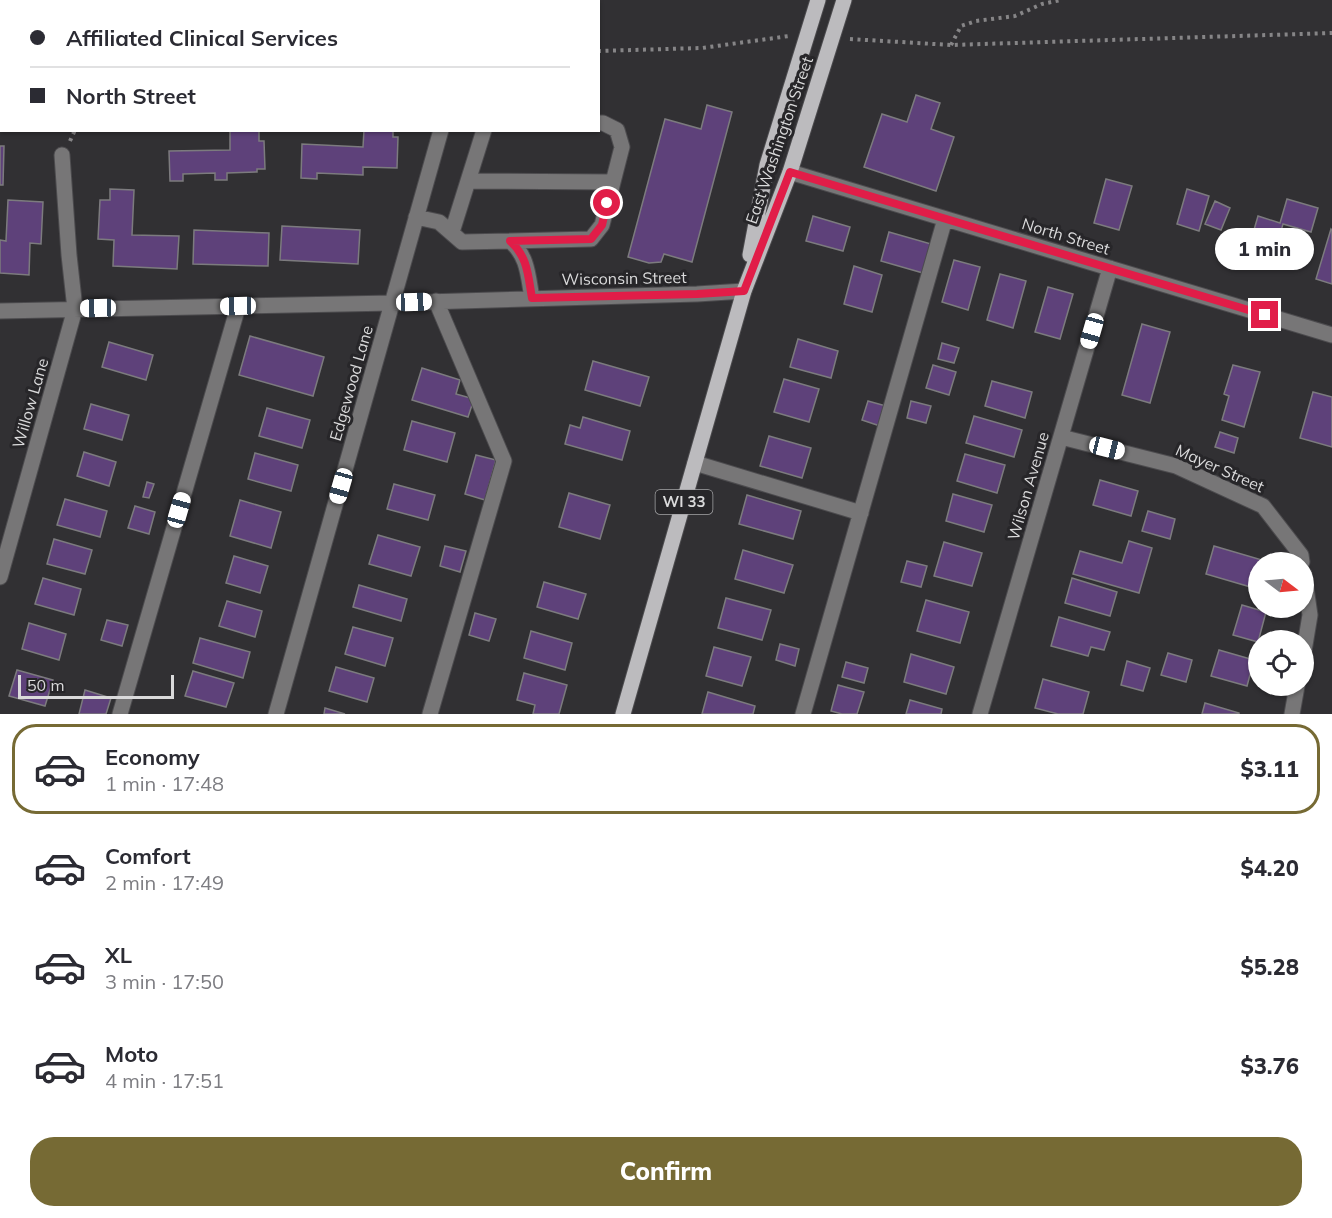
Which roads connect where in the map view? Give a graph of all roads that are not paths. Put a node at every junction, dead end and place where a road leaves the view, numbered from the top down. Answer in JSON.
{"nodes":[{"id":1,"x":818,"y":0,"type":"edge"},
{"id":2,"x":844,"y":0,"type":"edge"},
{"id":3,"x":600,"y":124,"type":"edge"},
{"id":4,"x":440,"y":132,"type":"edge"},
{"id":5,"x":483,"y":132,"type":"edge"},
{"id":6,"x":62,"y":155,"type":"dead end"},
{"id":7,"x":790,"y":172,"type":"junction"},
{"id":8,"x":468,"y":181,"type":"junction"},
{"id":9,"x":613,"y":182,"type":"junction"},
{"id":10,"x":417,"y":217,"type":"junction"},
{"id":11,"x":945,"y":219,"type":"junction"},
{"id":12,"x":452,"y":232,"type":"junction"},
{"id":13,"x":510,"y":241,"type":"junction"},
{"id":14,"x":1110,"y":268,"type":"junction"},
{"id":15,"x":744,"y":291,"type":"junction"},
{"id":16,"x":532,"y":298,"type":"junction"},
{"id":17,"x":436,"y":301,"type":"junction"},
{"id":18,"x":392,"y":303,"type":"junction"},
{"id":19,"x":238,"y":306,"type":"junction"},
{"id":20,"x":75,"y":309,"type":"junction"},
{"id":21,"x":0,"y":311,"type":"edge"},
{"id":22,"x":1332,"y":335,"type":"edge"},
{"id":23,"x":1061,"y":437,"type":"junction"},
{"id":24,"x":695,"y":463,"type":"junction"},
{"id":25,"x":861,"y":513,"type":"junction"},
{"id":26,"x":1299,"y":552,"type":"edge"},
{"id":27,"x":0,"y":577,"type":"edge"},
{"id":28,"x":1295,"y":696,"type":"edge"},
{"id":29,"x":120,"y":714,"type":"edge"},
{"id":30,"x":276,"y":714,"type":"edge"},
{"id":31,"x":430,"y":714,"type":"edge"},
{"id":32,"x":623,"y":714,"type":"edge"},
{"id":33,"x":803,"y":714,"type":"edge"},
{"id":34,"x":980,"y":714,"type":"edge"},
{"id":35,"x":1292,"y":714,"type":"edge"}],
"edges":[{"from":1,"to":15,"type":"main road","name":"East Washington Street","number":"WI 33"},
{"from":2,"to":7,"type":"main road","name":"East Washington Street","number":"WI 33"},
{"from":3,"to":9,"type":"street"},
{"from":4,"to":10,"type":"street","name":"Edgewood Lane"},
{"from":5,"to":8,"type":"street"},
{"from":6,"to":20,"type":"street"},
{"from":7,"to":11,"type":"street","name":"North Street"},
{"from":7,"to":15,"type":"main road","name":"East Washington Street","number":"WI 33"},
{"from":8,"to":9,"type":"street"},
{"from":8,"to":12,"type":"street"},
{"from":9,"to":13,"type":"street"},
{"from":10,"to":12,"type":"street"},
{"from":10,"to":18,"type":"street","name":"Edgewood Lane"},
{"from":11,"to":14,"type":"street","name":"North Street"},
{"from":11,"to":25,"type":"street"},
{"from":12,"to":13,"type":"street"},
{"from":13,"to":16,"type":"street"},
{"from":14,"to":22,"type":"street","name":"North Street"},
{"from":14,"to":23,"type":"street","name":"Wilson Avenue"},
{"from":15,"to":16,"type":"street","name":"Wisconsin Street"},
{"from":15,"to":24,"type":"main road","name":"East Washington Street","number":"WI 33"},
{"from":16,"to":17,"type":"street","name":"Wisconsin Street"},
{"from":17,"to":18,"type":"street","name":"Wisconsin Street"},
{"from":17,"to":31,"type":"street"},
{"from":18,"to":19,"type":"street","name":"Wisconsin Street"},
{"from":18,"to":30,"type":"street","name":"Edgewood Lane"},
{"from":19,"to":20,"type":"street","name":"Wisconsin Street"},
{"from":19,"to":29,"type":"street"},
{"from":20,"to":21,"type":"street","name":"Wisconsin Street"},
{"from":20,"to":27,"type":"street","name":"Willow Lane"},
{"from":23,"to":26,"type":"street","name":"Mayer Street"},
{"from":23,"to":34,"type":"street","name":"Wilson Avenue"},
{"from":24,"to":25,"type":"street"},
{"from":24,"to":32,"type":"main road","name":"East Washington Street","number":"WI 33"},
{"from":25,"to":33,"type":"street"},
{"from":28,"to":35,"type":"street"}]}
